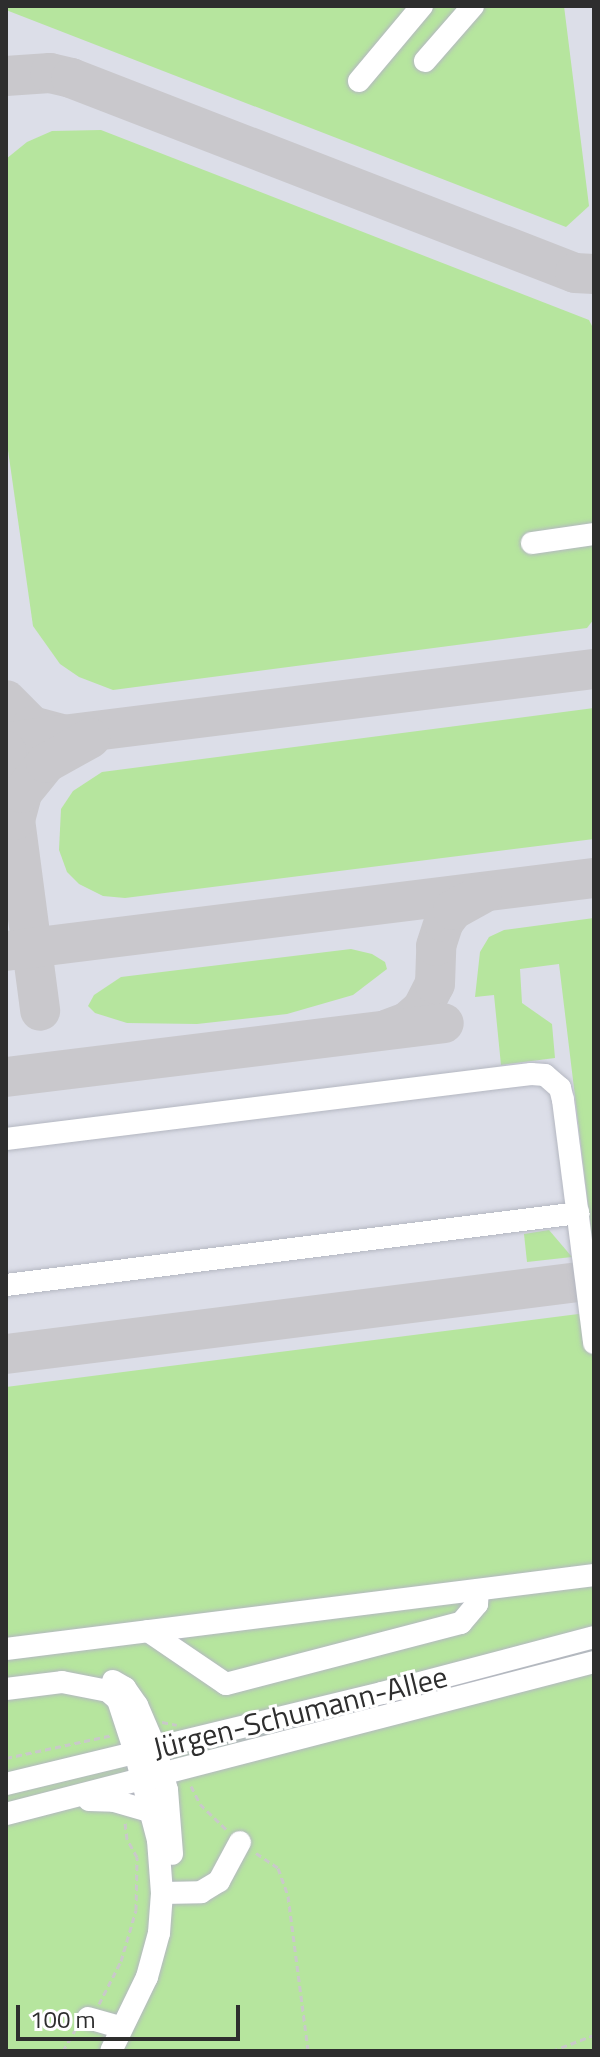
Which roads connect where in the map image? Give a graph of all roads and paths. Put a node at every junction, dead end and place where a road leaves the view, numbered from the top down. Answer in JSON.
{"nodes":[{"id":1,"x":422,"y":6,"type":"edge"},
{"id":2,"x":473,"y":6,"type":"edge"},
{"id":3,"x":425,"y":61,"type":"dead end"},
{"id":4,"x":359,"y":81,"type":"dead end"},
{"id":5,"x":594,"y":534,"type":"edge"},
{"id":6,"x":532,"y":543,"type":"dead end"},
{"id":7,"x":6,"y":1139,"type":"edge"},
{"id":8,"x":578,"y":1213,"type":"junction"},
{"id":9,"x":6,"y":1285,"type":"edge"},
{"id":10,"x":594,"y":1343,"type":"edge"},
{"id":11,"x":594,"y":1575,"type":"edge"},
{"id":12,"x":478,"y":1590,"type":"junction"},
{"id":13,"x":148,"y":1631,"type":"junction"},
{"id":14,"x":594,"y":1637,"type":"edge"},
{"id":15,"x":6,"y":1649,"type":"edge"},
{"id":16,"x":594,"y":1662,"type":"edge"},
{"id":17,"x":16,"y":1688,"type":"edge"},
{"id":18,"x":6,"y":1700,"type":"edge"},
{"id":19,"x":145,"y":1750,"type":"junction"},
{"id":20,"x":16,"y":1754,"type":"dead end"},
{"id":21,"x":18,"y":1764,"type":"dead end"},
{"id":22,"x":153,"y":1776,"type":"junction"},
{"id":23,"x":6,"y":1784,"type":"edge"},
{"id":24,"x":60,"y":1801,"type":"junction"},
{"id":25,"x":200,"y":1804,"type":"dead end"},
{"id":26,"x":150,"y":1811,"type":"junction"},
{"id":27,"x":127,"y":1812,"type":"dead end"},
{"id":28,"x":6,"y":1814,"type":"edge"},
{"id":29,"x":240,"y":1842,"type":"junction"},
{"id":30,"x":166,"y":1893,"type":"junction"},
{"id":31,"x":88,"y":2018,"type":"junction"},
{"id":32,"x":122,"y":2028,"type":"junction"},
{"id":33,"x":594,"y":2035,"type":"edge"},
{"id":34,"x":63,"y":2051,"type":"edge"},
{"id":35,"x":111,"y":2051,"type":"edge"},
{"id":36,"x":308,"y":2051,"type":"edge"},
{"id":37,"x":552,"y":2051,"type":"edge"}],
"edges":[{"from":1,"to":4,"type":"street"},
{"from":2,"to":3,"type":"street"},
{"from":5,"to":6,"type":"street"},
{"from":7,"to":8,"type":"street"},
{"from":8,"to":9,"type":"street"},
{"from":8,"to":10,"type":"street"},
{"from":11,"to":12,"type":"street"},
{"from":12,"to":13,"type":"street"},
{"from":12,"to":13,"type":"street"},
{"from":13,"to":15,"type":"street"},
{"from":14,"to":19,"type":"street","name":"Jürgen-Schumann-Allee"},
{"from":16,"to":22,"type":"street","name":"Jürgen-Schumann-Allee"},
{"from":17,"to":18,"type":"street"},
{"from":17,"to":19,"type":"street"},
{"from":19,"to":22,"type":"street"},
{"from":19,"to":23,"type":"street","name":"Jürgen-Schumann-Allee"},
{"from":20,"to":21,"type":"path"},
{"from":22,"to":24,"type":"street","name":"Jürgen-Schumann-Allee"},
{"from":22,"to":26,"type":"street"},
{"from":22,"to":30,"type":"street"},
{"from":24,"to":26,"type":"street","name":"Jürgen-Schumann-Allee"},
{"from":24,"to":28,"type":"street","name":"Jürgen-Schumann-Allee"},
{"from":25,"to":29,"type":"path"},
{"from":26,"to":30,"type":"street"},
{"from":27,"to":31,"type":"path"},
{"from":29,"to":30,"type":"street"},
{"from":29,"to":36,"type":"path"},
{"from":30,"to":32,"type":"street"},
{"from":31,"to":32,"type":"street"},
{"from":31,"to":34,"type":"path"},
{"from":32,"to":35,"type":"street"},
{"from":33,"to":37,"type":"path"}]}
